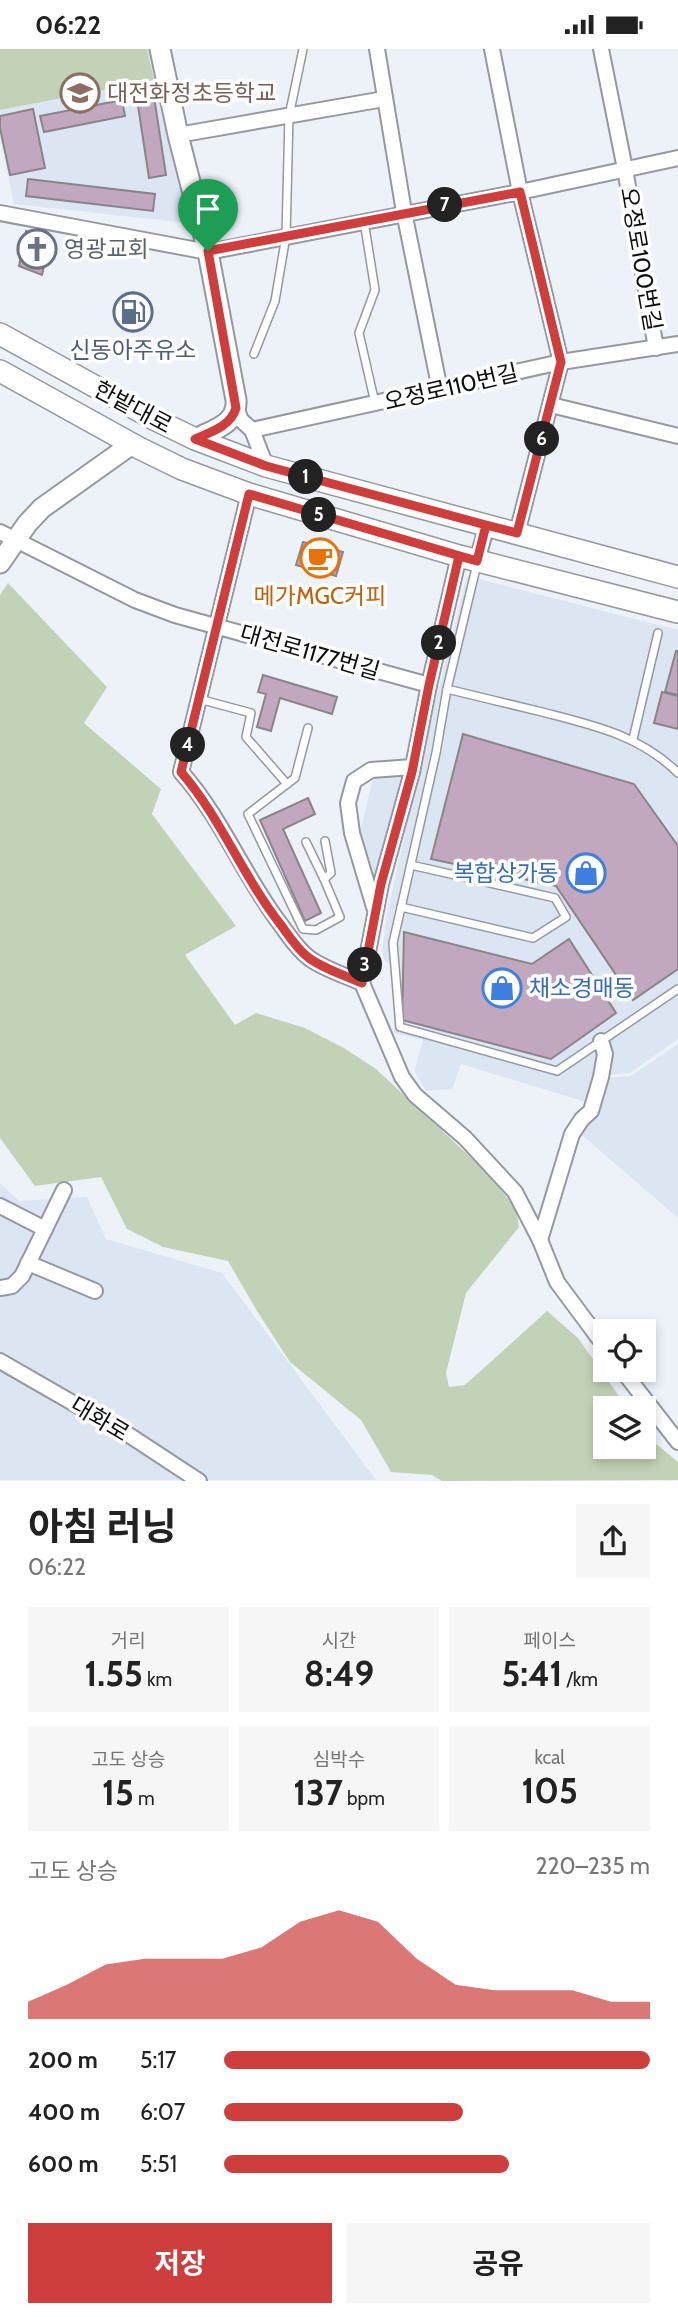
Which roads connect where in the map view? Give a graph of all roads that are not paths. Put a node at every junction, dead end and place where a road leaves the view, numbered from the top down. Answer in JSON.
{"nodes":[{"id":1,"x":160,"y":49,"type":"edge"},
{"id":2,"x":303,"y":49,"type":"edge"},
{"id":3,"x":378,"y":49,"type":"edge"},
{"id":4,"x":492,"y":49,"type":"edge"},
{"id":5,"x":601,"y":49,"type":"edge"},
{"id":6,"x":384,"y":99,"type":"junction"},
{"id":7,"x":289,"y":116,"type":"junction"},
{"id":8,"x":178,"y":135,"type":"junction"},
{"id":9,"x":678,"y":158,"type":"edge"},
{"id":10,"x":625,"y":169,"type":"junction"},
{"id":11,"x":520,"y":192,"type":"junction"},
{"id":12,"x":404,"y":212,"type":"junction"},
{"id":13,"x":0,"y":213,"type":"edge"},
{"id":14,"x":364,"y":220,"type":"junction"},
{"id":15,"x":286,"y":236,"type":"junction"},
{"id":16,"x":208,"y":251,"type":"junction"},
{"id":17,"x":0,"y":334,"type":"edge"},
{"id":18,"x":678,"y":344,"type":"edge"},
{"id":19,"x":656,"y":348,"type":"junction"},
{"id":20,"x":254,"y":354,"type":"dead end"},
{"id":21,"x":561,"y":362,"type":"junction"},
{"id":22,"x":0,"y":371,"type":"edge"},
{"id":23,"x":440,"y":390,"type":"junction"},
{"id":24,"x":376,"y":404,"type":"junction"},
{"id":25,"x":551,"y":405,"type":"junction"},
{"id":26,"x":236,"y":408,"type":"junction"},
{"id":27,"x":252,"y":430,"type":"junction"},
{"id":28,"x":678,"y":436,"type":"edge"},
{"id":29,"x":195,"y":439,"type":"junction"},
{"id":30,"x":132,"y":444,"type":"junction"},
{"id":31,"x":266,"y":466,"type":"junction"},
{"id":32,"x":249,"y":494,"type":"junction"},
{"id":33,"x":486,"y":525,"type":"junction"},
{"id":34,"x":517,"y":533,"type":"junction"},
{"id":35,"x":7,"y":535,"type":"edge"},
{"id":36,"x":468,"y":558,"type":"junction"},
{"id":37,"x":0,"y":563,"type":"edge"},
{"id":38,"x":678,"y":577,"type":"edge"},
{"id":39,"x":678,"y":612,"type":"edge"},
{"id":40,"x":217,"y":626,"type":"junction"},
{"id":41,"x":658,"y":633,"type":"dead end"},
{"id":42,"x":429,"y":685,"type":"junction"},
{"id":43,"x":447,"y":689,"type":"junction"},
{"id":44,"x":199,"y":699,"type":"junction"},
{"id":45,"x":308,"y":728,"type":"dead end"},
{"id":46,"x":632,"y":739,"type":"junction"},
{"id":47,"x":413,"y":767,"type":"junction"},
{"id":48,"x":678,"y":773,"type":"edge"},
{"id":49,"x":287,"y":784,"type":"junction"},
{"id":50,"x":325,"y":841,"type":"dead end"},
{"id":51,"x":306,"y":842,"type":"dead end"},
{"id":52,"x":411,"y":865,"type":"junction"},
{"id":53,"x":324,"y":879,"type":"junction"},
{"id":54,"x":401,"y":907,"type":"junction"},
{"id":55,"x":375,"y":912,"type":"junction"},
{"id":56,"x":303,"y":929,"type":"junction"},
{"id":57,"x":292,"y":940,"type":"junction"},
{"id":58,"x":362,"y":983,"type":"junction"},
{"id":59,"x":678,"y":989,"type":"edge"},
{"id":60,"x":601,"y":1041,"type":"junction"},
{"id":61,"x":64,"y":1190,"type":"dead end"},
{"id":62,"x":0,"y":1206,"type":"edge"},
{"id":63,"x":46,"y":1229,"type":"junction"},
{"id":64,"x":541,"y":1240,"type":"junction"},
{"id":65,"x":29,"y":1263,"type":"junction"},
{"id":66,"x":0,"y":1288,"type":"edge"},
{"id":67,"x":95,"y":1291,"type":"dead end"},
{"id":68,"x":593,"y":1330,"type":"edge"},
{"id":69,"x":0,"y":1361,"type":"edge"},
{"id":70,"x":631,"y":1382,"type":"edge"},
{"id":71,"x":678,"y":1442,"type":"edge"},
{"id":72,"x":199,"y":1481,"type":"edge"}],
"edges":[{"from":1,"to":8,"type":"street"},
{"from":2,"to":7,"type":"lane"},
{"from":3,"to":6,"type":"street"},
{"from":4,"to":11,"type":"street"},
{"from":5,"to":10,"type":"street"},
{"from":6,"to":7,"type":"street"},
{"from":6,"to":12,"type":"street"},
{"from":7,"to":8,"type":"street"},
{"from":7,"to":15,"type":"lane"},
{"from":8,"to":16,"type":"street"},
{"from":9,"to":10,"type":"street","name":"오정로100번길"},
{"from":10,"to":11,"type":"street","name":"오정로100번길"},
{"from":10,"to":19,"type":"street","name":"오정로100번길"},
{"from":11,"to":12,"type":"street","name":"오정로100번길"},
{"from":11,"to":21,"type":"street"},
{"from":12,"to":14,"type":"street","name":"오정로100번길"},
{"from":12,"to":23,"type":"street"},
{"from":13,"to":16,"type":"street","name":"오정로100번길"},
{"from":14,"to":15,"type":"street","name":"오정로100번길"},
{"from":14,"to":24,"type":"lane"},
{"from":15,"to":16,"type":"street","name":"오정로100번길"},
{"from":15,"to":20,"type":"lane"},
{"from":16,"to":26,"type":"street"},
{"from":17,"to":29,"type":"main road","name":"한밭대로"},
{"from":18,"to":19,"type":"street","name":"오정로110번길"},
{"from":19,"to":21,"type":"street","name":"오정로110번길"},
{"from":21,"to":23,"type":"street","name":"오정로110번길"},
{"from":21,"to":25,"type":"street"},
{"from":22,"to":30,"type":"main road","name":"한밭대로"},
{"from":23,"to":24,"type":"street","name":"오정로110번길"},
{"from":24,"to":27,"type":"street","name":"오정로110번길"},
{"from":25,"to":28,"type":"street"},
{"from":25,"to":34,"type":"street"},
{"from":26,"to":27,"type":"street"},
{"from":26,"to":29,"type":"street"},
{"from":27,"to":31,"type":"street"},
{"from":29,"to":31,"type":"main road","name":"한밭대로"},
{"from":30,"to":32,"type":"main road","name":"한밭대로"},
{"from":30,"to":35,"type":"street"},
{"from":31,"to":33,"type":"main road","name":"한밭대로"},
{"from":32,"to":36,"type":"main road","name":"한밭대로"},
{"from":32,"to":40,"type":"street"},
{"from":33,"to":34,"type":"main road","name":"한밭대로"},
{"from":33,"to":36,"type":"street"},
{"from":34,"to":38,"type":"main road","name":"한밭대로"},
{"from":35,"to":37,"type":"street"},
{"from":35,"to":40,"type":"street","name":"대전로1177번길"},
{"from":36,"to":39,"type":"main road","name":"한밭대로"},
{"from":36,"to":42,"type":"street"},
{"from":36,"to":43,"type":"lane"},
{"from":40,"to":42,"type":"street","name":"대전로1177번길"},
{"from":40,"to":44,"type":"street"},
{"from":41,"to":46,"type":"lane"},
{"from":42,"to":47,"type":"street"},
{"from":43,"to":46,"type":"lane"},
{"from":43,"to":52,"type":"lane"},
{"from":44,"to":49,"type":"lane"},
{"from":44,"to":57,"type":"street"},
{"from":45,"to":49,"type":"lane"},
{"from":46,"to":48,"type":"lane"},
{"from":47,"to":55,"type":"street"},
{"from":47,"to":55,"type":"street"},
{"from":49,"to":56,"type":"lane"},
{"from":50,"to":53,"type":"lane"},
{"from":51,"to":53,"type":"lane"},
{"from":52,"to":54,"type":"lane"},
{"from":52,"to":54,"type":"lane"},
{"from":53,"to":56,"type":"lane"},
{"from":54,"to":60,"type":"lane"},
{"from":55,"to":58,"type":"street"},
{"from":56,"to":57,"type":"lane"},
{"from":57,"to":58,"type":"street"},
{"from":58,"to":64,"type":"street"},
{"from":59,"to":60,"type":"lane"},
{"from":60,"to":64,"type":"street"},
{"from":61,"to":63,"type":"street"},
{"from":62,"to":63,"type":"street"},
{"from":63,"to":65,"type":"street"},
{"from":64,"to":68,"type":"street"},
{"from":65,"to":66,"type":"street"},
{"from":65,"to":67,"type":"street"},
{"from":69,"to":72,"type":"street","name":"대화로"},
{"from":70,"to":71,"type":"street"}]}
